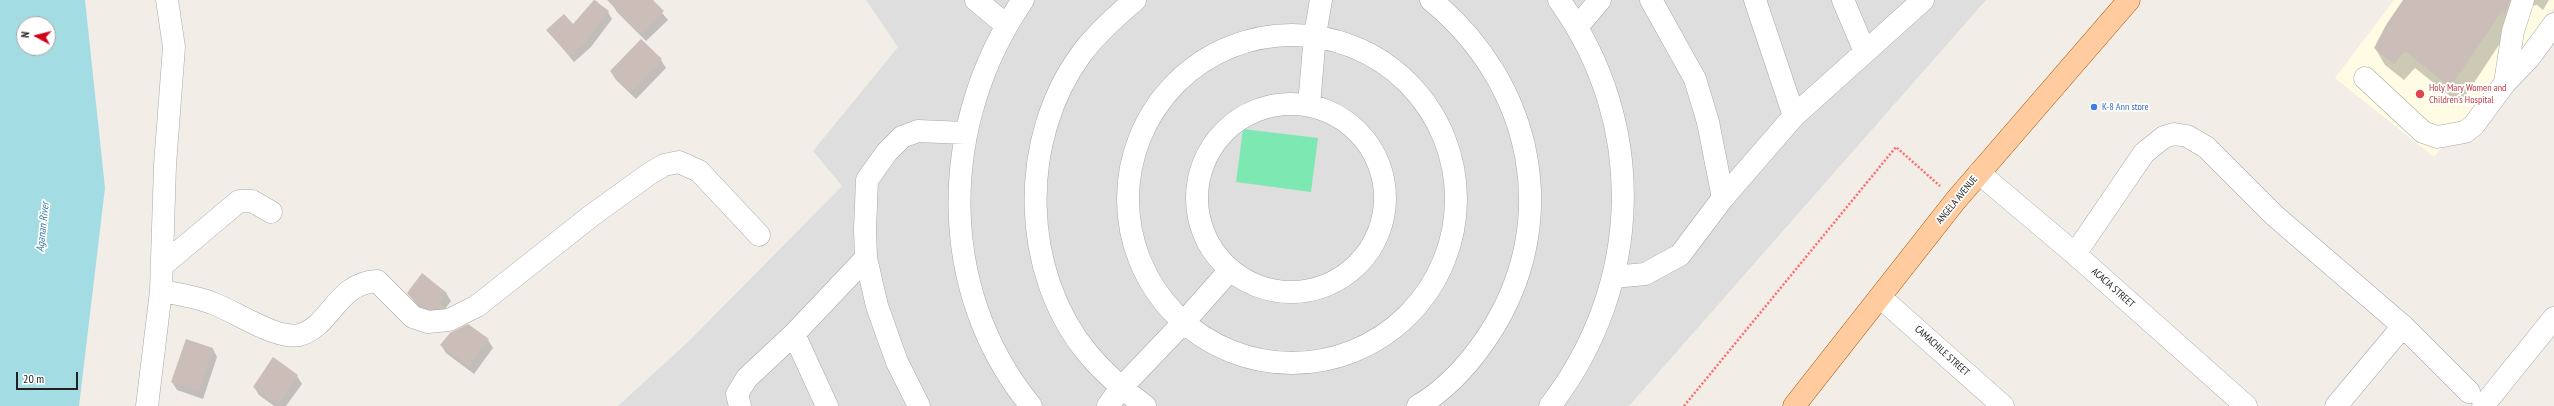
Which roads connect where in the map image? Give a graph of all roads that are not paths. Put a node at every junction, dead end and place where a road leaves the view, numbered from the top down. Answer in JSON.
{"nodes":[{"id":1,"x":166,"y":0,"type":"edge"},
{"id":2,"x":976,"y":0,"type":"edge"},
{"id":3,"x":1023,"y":0,"type":"edge"},
{"id":4,"x":1135,"y":0,"type":"edge"},
{"id":5,"x":1321,"y":0,"type":"edge"},
{"id":6,"x":1431,"y":0,"type":"edge"},
{"id":7,"x":1559,"y":0,"type":"edge"},
{"id":8,"x":1600,"y":0,"type":"edge"},
{"id":9,"x":1651,"y":0,"type":"edge"},
{"id":10,"x":1755,"y":0,"type":"edge"},
{"id":11,"x":1844,"y":0,"type":"edge"},
{"id":12,"x":1923,"y":0,"type":"edge"},
{"id":13,"x":2129,"y":0,"type":"edge"},
{"id":14,"x":2523,"y":0,"type":"edge"},
{"id":15,"x":2554,"y":24,"type":"edge"},
{"id":16,"x":1006,"y":25,"type":"junction"},
{"id":17,"x":1578,"y":26,"type":"junction"},
{"id":18,"x":1315,"y":35,"type":"junction"},
{"id":19,"x":1865,"y":52,"type":"junction"},
{"id":20,"x":2365,"y":78,"type":"dead end"},
{"id":21,"x":2505,"y":83,"type":"junction"},
{"id":22,"x":1310,"y":105,"type":"junction"},
{"id":23,"x":1794,"y":116,"type":"junction"},
{"id":24,"x":965,"y":133,"type":"junction"},
{"id":25,"x":1979,"y":173,"type":"junction"},
{"id":26,"x":1723,"y":198,"type":"junction"},
{"id":27,"x":271,"y":212,"type":"dead end"},
{"id":28,"x":759,"y":235,"type":"dead end"},
{"id":29,"x":2075,"y":254,"type":"junction"},
{"id":30,"x":866,"y":258,"type":"junction"},
{"id":31,"x":162,"y":265,"type":"junction"},
{"id":32,"x":1230,"y":270,"type":"junction"},
{"id":33,"x":1613,"y":277,"type":"junction"},
{"id":34,"x":161,"y":291,"type":"junction"},
{"id":35,"x":1880,"y":297,"type":"junction"},
{"id":36,"x":2554,"y":318,"type":"edge"},
{"id":37,"x":1183,"y":323,"type":"junction"},
{"id":38,"x":2403,"y":326,"type":"junction"},
{"id":39,"x":794,"y":334,"type":"junction"},
{"id":40,"x":1121,"y":388,"type":"junction"},
{"id":41,"x":2476,"y":399,"type":"edge"},
{"id":42,"x":1022,"y":402,"type":"edge"},
{"id":43,"x":147,"y":406,"type":"edge"},
{"id":44,"x":740,"y":406,"type":"edge"},
{"id":45,"x":827,"y":406,"type":"edge"},
{"id":46,"x":919,"y":406,"type":"edge"},
{"id":47,"x":1108,"y":406,"type":"edge"},
{"id":48,"x":1145,"y":406,"type":"edge"},
{"id":49,"x":1418,"y":406,"type":"edge"},
{"id":50,"x":1550,"y":406,"type":"edge"},
{"id":51,"x":1794,"y":406,"type":"edge"},
{"id":52,"x":2003,"y":406,"type":"edge"},
{"id":53,"x":2246,"y":406,"type":"edge"},
{"id":54,"x":2336,"y":406,"type":"edge"}],
"edges":[{"from":1,"to":31,"type":"street"},
{"from":2,"to":16,"type":"street"},
{"from":3,"to":16,"type":"street"},
{"from":4,"to":40,"type":"street"},
{"from":5,"to":18,"type":"street"},
{"from":6,"to":49,"type":"street"},
{"from":7,"to":17,"type":"street"},
{"from":8,"to":17,"type":"street"},
{"from":9,"to":26,"type":"street"},
{"from":10,"to":23,"type":"street"},
{"from":11,"to":19,"type":"street"},
{"from":12,"to":19,"type":"street"},
{"from":13,"to":25,"type":"main road","name":"ANGELA AVENUE"},
{"from":14,"to":21,"type":"street"},
{"from":15,"to":21,"type":"street"},
{"from":16,"to":24,"type":"street"},
{"from":17,"to":33,"type":"street"},
{"from":18,"to":22,"type":"street"},
{"from":18,"to":37,"type":"street"},
{"from":18,"to":37,"type":"street"},
{"from":19,"to":23,"type":"street"},
{"from":20,"to":21,"type":"street"},
{"from":22,"to":32,"type":"street"},
{"from":22,"to":32,"type":"street"},
{"from":23,"to":26,"type":"street"},
{"from":24,"to":30,"type":"street"},
{"from":24,"to":42,"type":"street"},
{"from":25,"to":29,"type":"street","name":"ACACIA STREET"},
{"from":25,"to":35,"type":"main road","name":"ANGELA AVENUE"},
{"from":26,"to":33,"type":"street"},
{"from":27,"to":31,"type":"street"},
{"from":28,"to":34,"type":"street"},
{"from":29,"to":38,"type":"street"},
{"from":29,"to":53,"type":"street","name":"ACACIA STREET"},
{"from":30,"to":39,"type":"street"},
{"from":30,"to":46,"type":"street"},
{"from":31,"to":34,"type":"street"},
{"from":32,"to":37,"type":"street"},
{"from":33,"to":50,"type":"street"},
{"from":34,"to":43,"type":"street"},
{"from":35,"to":51,"type":"main road","name":"ANGELA AVENUE"},
{"from":35,"to":52,"type":"street","name":"CAMACHILE STREET"},
{"from":36,"to":41,"type":"street"},
{"from":37,"to":40,"type":"street"},
{"from":38,"to":41,"type":"street"},
{"from":38,"to":54,"type":"street"},
{"from":39,"to":44,"type":"street"},
{"from":39,"to":45,"type":"street"},
{"from":40,"to":47,"type":"street"},
{"from":40,"to":48,"type":"street"}]}
